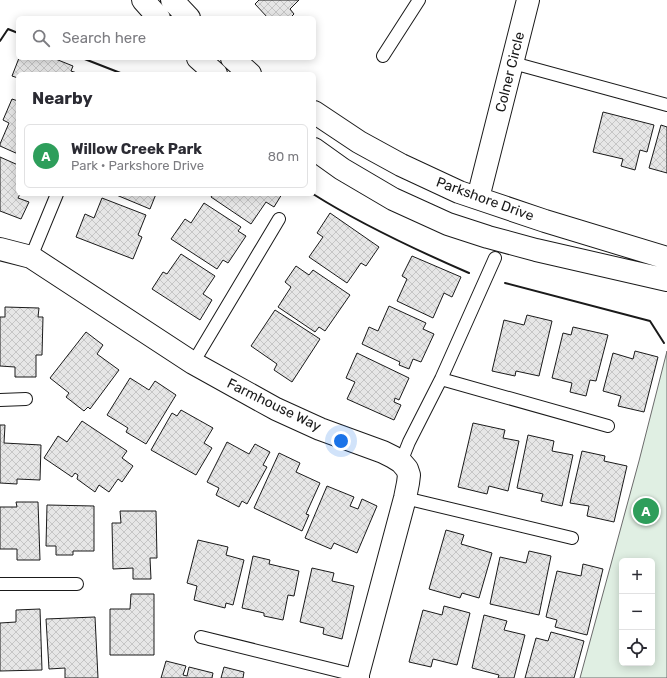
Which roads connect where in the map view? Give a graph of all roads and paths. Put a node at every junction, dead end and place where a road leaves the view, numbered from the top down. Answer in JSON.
{"nodes":[{"id":1,"x":143,"y":0,"type":"edge"},
{"id":2,"x":172,"y":0,"type":"edge"},
{"id":3,"x":419,"y":0,"type":"edge"},
{"id":4,"x":528,"y":0,"type":"edge"},
{"id":5,"x":156,"y":16,"type":"edge"},
{"id":6,"x":187,"y":16,"type":"edge"},
{"id":7,"x":383,"y":56,"type":"dead end"},
{"id":8,"x":200,"y":60,"type":"edge"},
{"id":9,"x":234,"y":60,"type":"edge"},
{"id":10,"x":513,"y":63,"type":"junction"},
{"id":11,"x":214,"y":72,"type":"edge"},
{"id":12,"x":248,"y":72,"type":"edge"},
{"id":13,"x":667,"y":105,"type":"edge"},
{"id":14,"x":316,"y":113,"type":"edge"},
{"id":15,"x":316,"y":151,"type":"edge"},
{"id":16,"x":56,"y":196,"type":"edge"},
{"id":17,"x":478,"y":198,"type":"junction"},
{"id":18,"x":279,"y":219,"type":"dead end"},
{"id":19,"x":0,"y":249,"type":"edge"},
{"id":20,"x":31,"y":257,"type":"junction"},
{"id":21,"x":495,"y":258,"type":"dead end"},
{"id":22,"x":667,"y":258,"type":"edge"},
{"id":23,"x":667,"y":280,"type":"edge"},
{"id":24,"x":192,"y":363,"type":"junction"},
{"id":25,"x":441,"y":379,"type":"junction"},
{"id":26,"x":26,"y":399,"type":"dead end"},
{"id":27,"x":0,"y":400,"type":"edge"},
{"id":28,"x":608,"y":426,"type":"dead end"},
{"id":29,"x":401,"y":462,"type":"junction"},
{"id":30,"x":405,"y":498,"type":"junction"},
{"id":31,"x":572,"y":538,"type":"dead end"},
{"id":32,"x":0,"y":584,"type":"edge"},
{"id":33,"x":77,"y":584,"type":"dead end"},
{"id":34,"x":201,"y":637,"type":"dead end"},
{"id":35,"x":361,"y":677,"type":"edge"}],
"edges":[{"from":1,"to":5,"type":"street"},
{"from":2,"to":6,"type":"street"},
{"from":3,"to":7,"type":"lane"},
{"from":4,"to":10,"type":"street","name":"Colner Circle"},
{"from":8,"to":11,"type":"street"},
{"from":9,"to":12,"type":"street"},
{"from":10,"to":13,"type":"lane"},
{"from":10,"to":17,"type":"street","name":"Colner Circle"},
{"from":14,"to":17,"type":"street","name":"Parkshore Drive"},
{"from":15,"to":23,"type":"street"},
{"from":16,"to":20,"type":"lane"},
{"from":17,"to":22,"type":"street","name":"Parkshore Drive"},
{"from":18,"to":24,"type":"lane"},
{"from":19,"to":20,"type":"street","name":"Farmhouse Way"},
{"from":20,"to":24,"type":"street","name":"Farmhouse Way"},
{"from":21,"to":25,"type":"lane"},
{"from":24,"to":29,"type":"street","name":"Farmhouse Way"},
{"from":25,"to":28,"type":"lane"},
{"from":25,"to":29,"type":"lane"},
{"from":26,"to":27,"type":"lane"},
{"from":29,"to":30,"type":"street"},
{"from":30,"to":31,"type":"lane"},
{"from":30,"to":35,"type":"street"},
{"from":32,"to":33,"type":"lane"},
{"from":34,"to":35,"type":"lane"}]}
